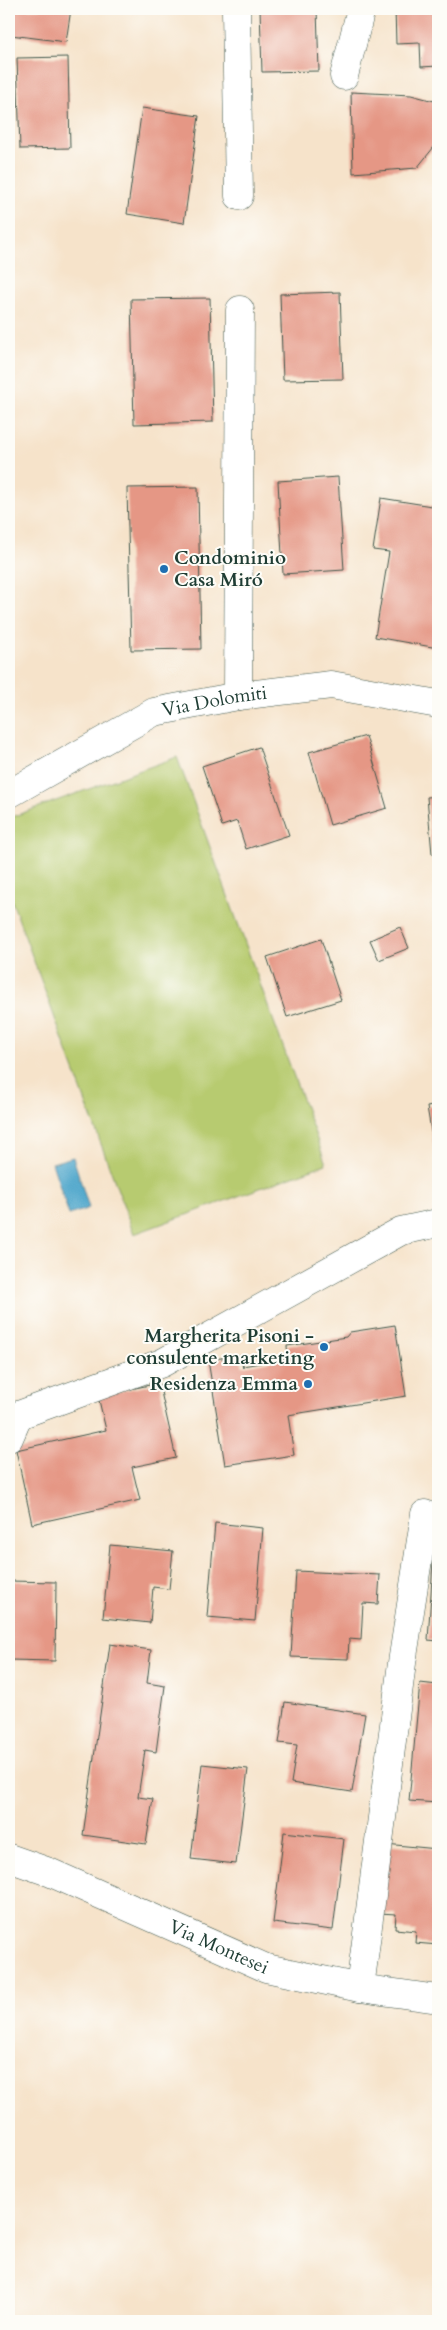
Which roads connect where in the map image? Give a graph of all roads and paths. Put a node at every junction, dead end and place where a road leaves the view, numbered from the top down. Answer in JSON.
{"nodes":[{"id":1,"x":236,"y":9,"type":"edge"},
{"id":2,"x":360,"y":9,"type":"edge"},
{"id":3,"x":344,"y":76,"type":"dead end"},
{"id":4,"x":239,"y":196,"type":"dead end"},
{"id":5,"x":240,"y":310,"type":"dead end"},
{"id":6,"x":238,"y":696,"type":"junction"},
{"id":7,"x":438,"y":704,"type":"edge"},
{"id":8,"x":9,"y":794,"type":"edge"},
{"id":9,"x":438,"y":1223,"type":"edge"},
{"id":10,"x":9,"y":1438,"type":"edge"},
{"id":11,"x":425,"y":1514,"type":"dead end"},
{"id":12,"x":9,"y":1858,"type":"edge"},
{"id":13,"x":360,"y":1988,"type":"junction"},
{"id":14,"x":438,"y":1999,"type":"edge"}],
"edges":[{"from":1,"to":4,"type":"street"},
{"from":2,"to":3,"type":"street"},
{"from":5,"to":6,"type":"street"},
{"from":6,"to":7,"type":"street","name":"Via Dolomiti"},
{"from":6,"to":8,"type":"street","name":"Via Dolomiti"},
{"from":9,"to":10,"type":"street"},
{"from":11,"to":13,"type":"street"},
{"from":12,"to":13,"type":"street","name":"Via Montesei"},
{"from":13,"to":14,"type":"street","name":"Via Montesei"}]}
